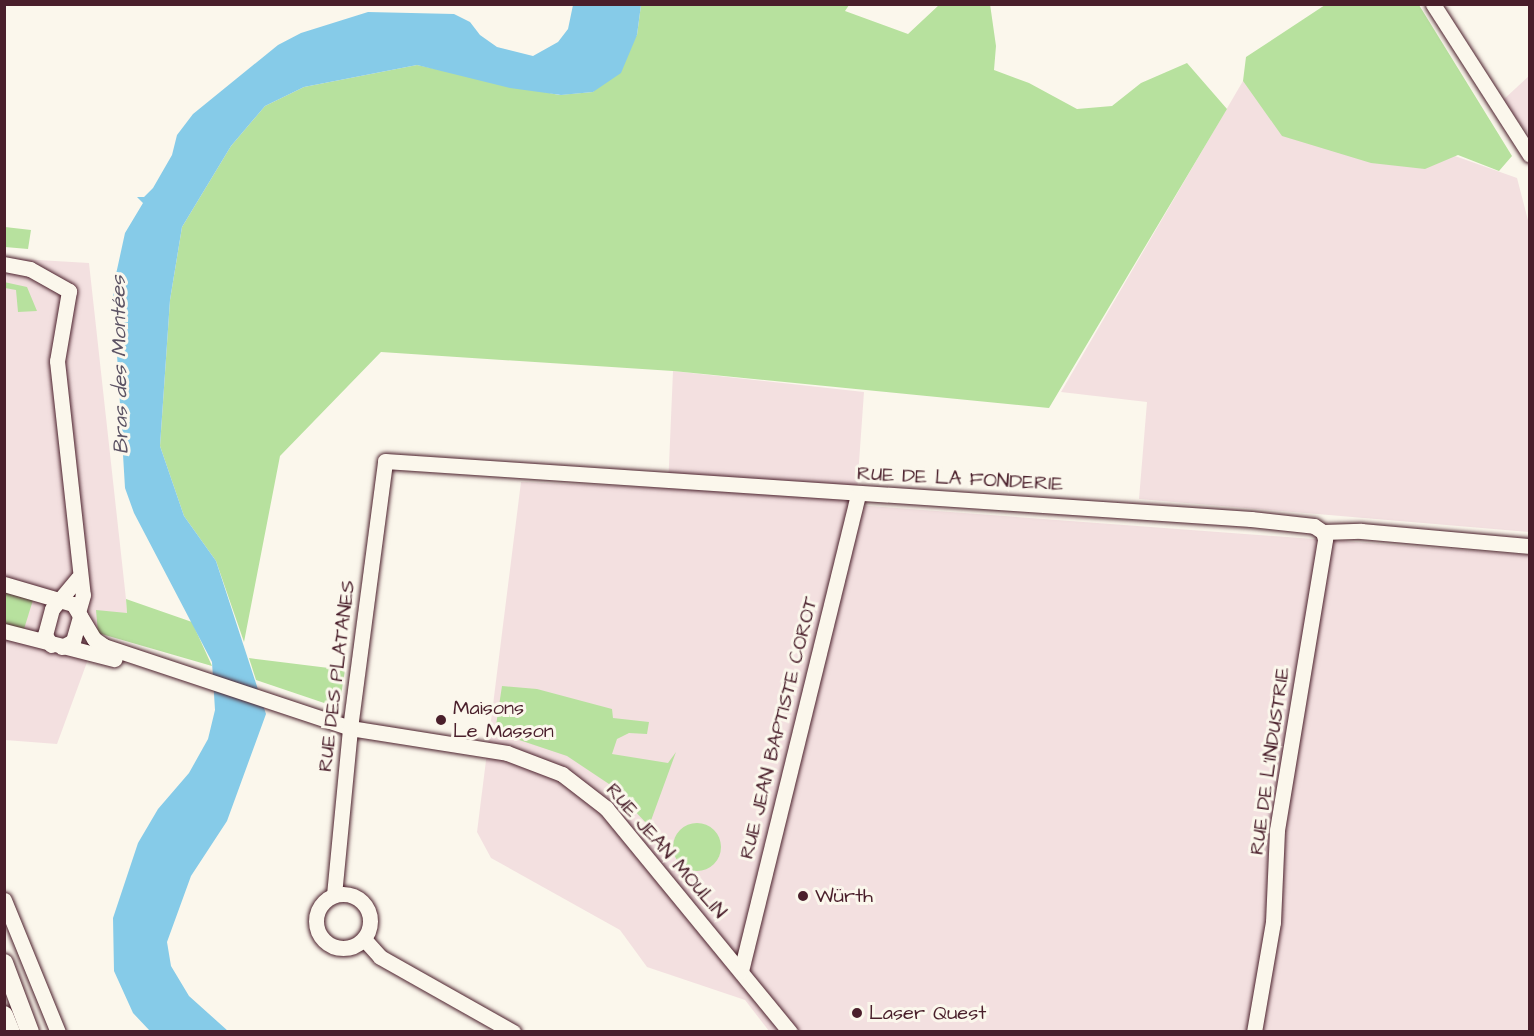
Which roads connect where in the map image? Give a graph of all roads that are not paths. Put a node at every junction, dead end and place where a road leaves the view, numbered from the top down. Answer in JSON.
{"nodes":[{"id":1,"x":1433,"y":4,"type":"edge"},
{"id":2,"x":1530,"y":155,"type":"edge"},
{"id":3,"x":4,"y":264,"type":"edge"},
{"id":4,"x":385,"y":461,"type":"joint"},
{"id":5,"x":858,"y":495,"type":"junction"},
{"id":6,"x":1323,"y":532,"type":"junction"},
{"id":7,"x":1530,"y":546,"type":"edge"},
{"id":8,"x":78,"y":578,"type":"junction"},
{"id":9,"x":4,"y":584,"type":"edge"},
{"id":10,"x":57,"y":599,"type":"junction"},
{"id":11,"x":79,"y":613,"type":"junction"},
{"id":12,"x":4,"y":631,"type":"edge"},
{"id":13,"x":57,"y":646,"type":"junction"},
{"id":14,"x":204,"y":681,"type":"junction"},
{"id":15,"x":350,"y":728,"type":"junction"},
{"id":16,"x":334,"y":895,"type":"junction"},
{"id":17,"x":4,"y":900,"type":"edge"},
{"id":18,"x":364,"y":939,"type":"junction"},
{"id":19,"x":4,"y":963,"type":"edge"},
{"id":20,"x":741,"y":971,"type":"junction"},
{"id":21,"x":4,"y":1015,"type":"edge"},
{"id":22,"x":11,"y":1032,"type":"edge"},
{"id":23,"x":30,"y":1032,"type":"edge"},
{"id":24,"x":58,"y":1032,"type":"edge"},
{"id":25,"x":513,"y":1032,"type":"edge"},
{"id":26,"x":790,"y":1032,"type":"edge"},
{"id":27,"x":1254,"y":1032,"type":"edge"}],
"edges":[{"from":1,"to":2,"type":"street"},
{"from":3,"to":8,"type":"street"},
{"from":4,"to":5,"type":"street","name":"RUE DE LA FONDERIE"},
{"from":4,"to":15,"type":"street","name":"RUE DES PLATANES"},
{"from":5,"to":6,"type":"street","name":"RUE DE LA FONDERIE"},
{"from":5,"to":20,"type":"street","name":"RUE JEAN BAPTISTE COROT"},
{"from":6,"to":7,"type":"street","name":"RUE DE LA FONDERIE"},
{"from":6,"to":27,"type":"street","name":"RUE DE L'INDUSTRIE"},
{"from":8,"to":10,"type":"street"},
{"from":8,"to":11,"type":"street"},
{"from":9,"to":10,"type":"street"},
{"from":10,"to":11,"type":"street"},
{"from":10,"to":13,"type":"street"},
{"from":11,"to":13,"type":"street"},
{"from":11,"to":14,"type":"street"},
{"from":12,"to":13,"type":"street"},
{"from":13,"to":14,"type":"street"},
{"from":14,"to":15,"type":"street","name":"RUE JEAN MOULIN"},
{"from":15,"to":16,"type":"street","name":"RUE DES PLATANES"},
{"from":15,"to":20,"type":"street","name":"RUE JEAN MOULIN"},
{"from":16,"to":18,"type":"street"},
{"from":16,"to":18,"type":"street","name":"RUE DES PLATANES"},
{"from":17,"to":24,"type":"street"},
{"from":18,"to":25,"type":"street"},
{"from":19,"to":23,"type":"main road"},
{"from":20,"to":26,"type":"street","name":"RUE JEAN MOULIN"},
{"from":21,"to":22,"type":"main road"}]}
